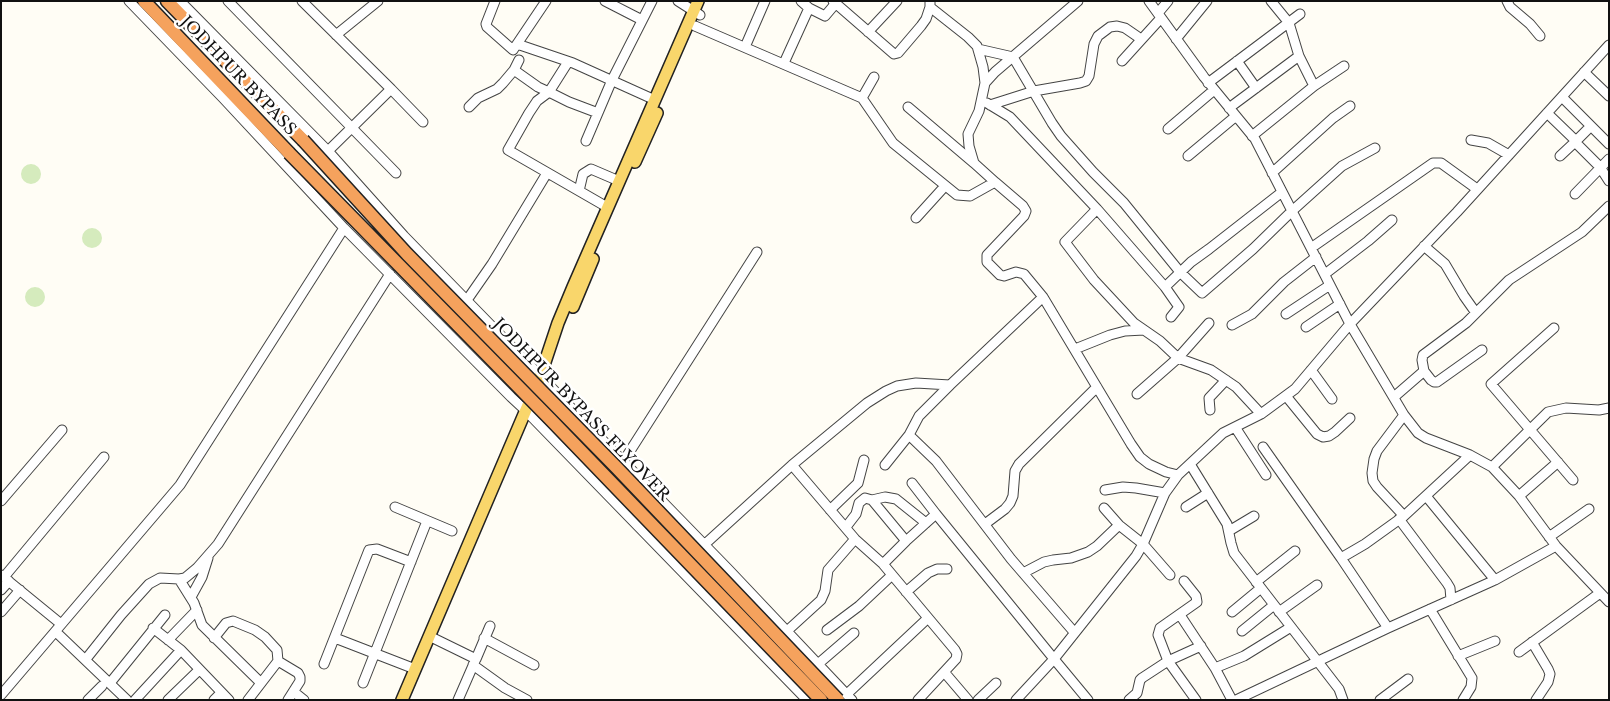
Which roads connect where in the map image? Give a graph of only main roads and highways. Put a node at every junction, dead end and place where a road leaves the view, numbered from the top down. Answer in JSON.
{"nodes":[{"id":1,"x":144,"y":1,"type":"edge"},
{"id":2,"x":167,"y":1,"type":"edge"},
{"id":3,"x":706,"y":1,"type":"edge"},
{"id":4,"x":697,"y":13,"type":"edge"},
{"id":5,"x":303,"y":140,"type":"joint"},
{"id":6,"x":289,"y":153,"type":"joint"},
{"id":7,"x":550,"y":350,"type":"junction"},
{"id":8,"x":846,"y":698,"type":"edge"},
{"id":9,"x":402,"y":700,"type":"edge"},
{"id":10,"x":821,"y":700,"type":"edge"}],
"edges":[{"from":1,"to":6,"type":"highway","name":"JODHPUR BYPASS"},
{"from":2,"to":5,"type":"highway","name":"JODHPUR BYPASS"},
{"from":3,"to":4,"type":"main road"},
{"from":4,"to":7,"type":"main road"},
{"from":4,"to":7,"type":"main road"},
{"from":5,"to":8,"type":"highway","name":"JODHPUR BYPASS FLYOVER","bridge":true},
{"from":6,"to":10,"type":"highway","name":"JODHPUR BYPASS FLYOVER","bridge":true},
{"from":7,"to":9,"type":"main road"}]}
